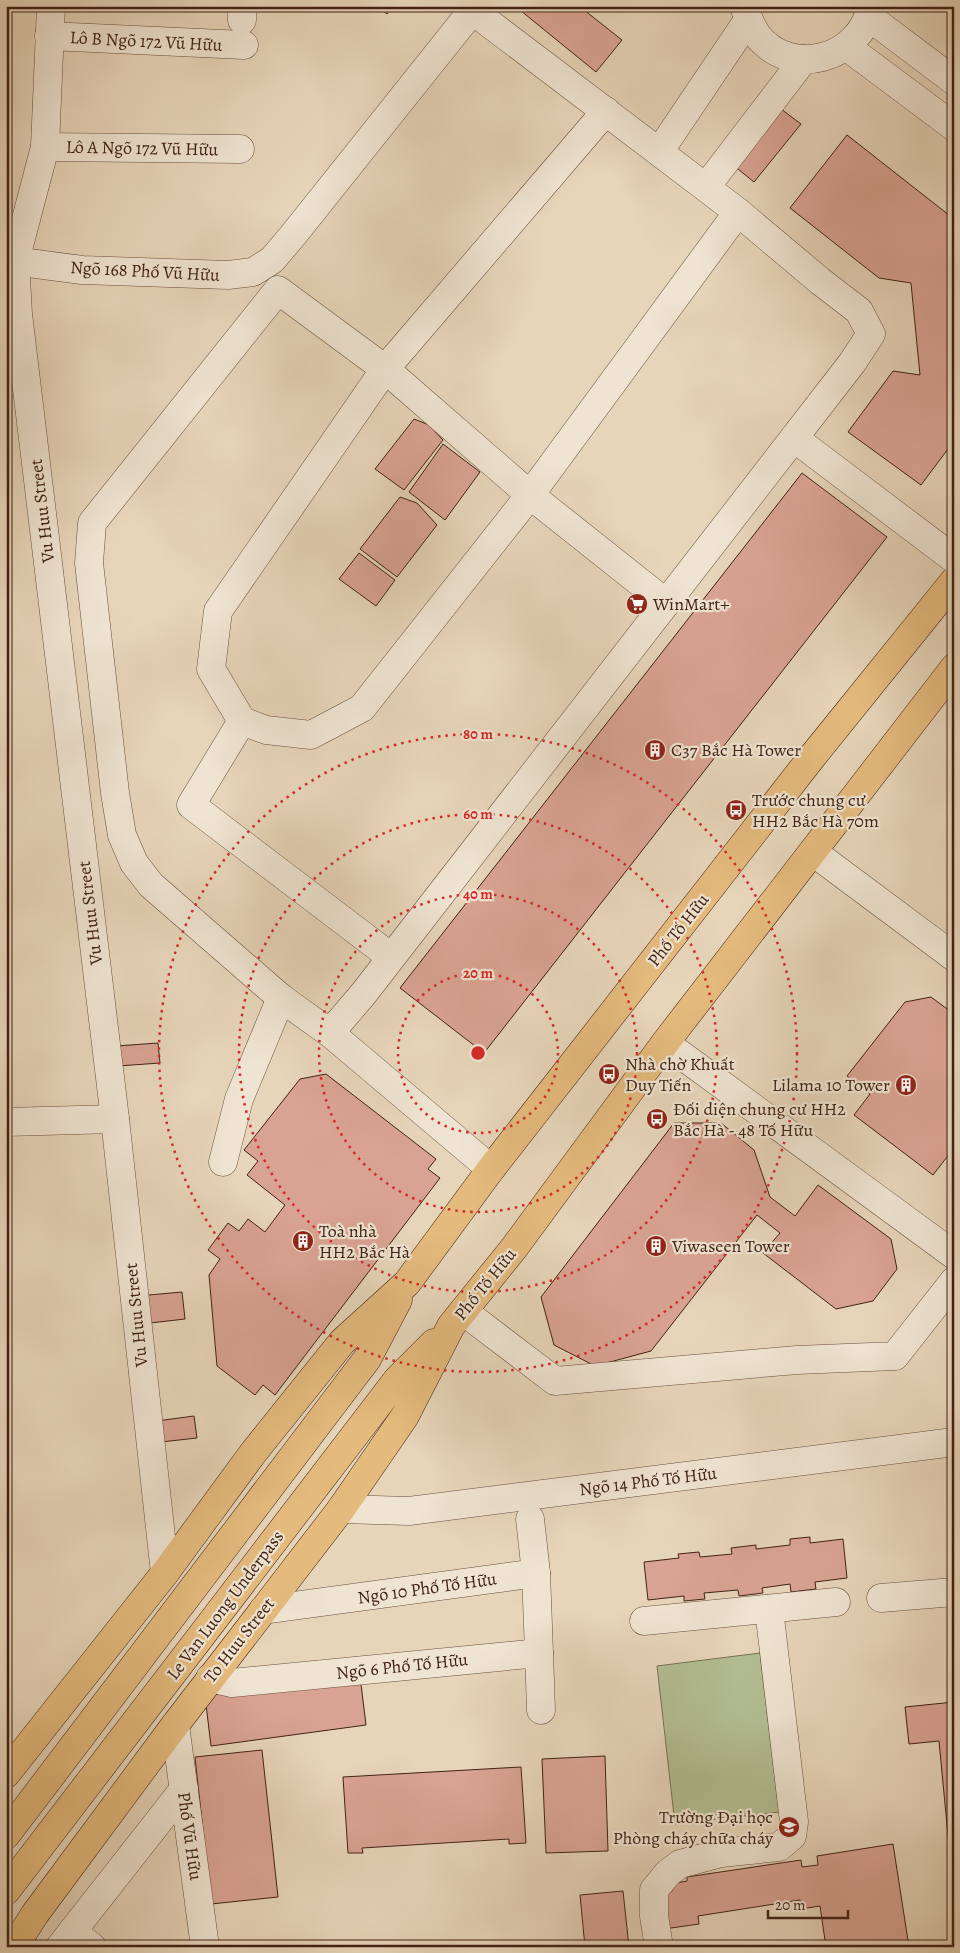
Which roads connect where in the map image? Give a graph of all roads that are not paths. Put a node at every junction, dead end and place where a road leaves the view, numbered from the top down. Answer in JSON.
{"nodes":[{"id":1,"x":51,"y":6,"type":"edge"},
{"id":2,"x":475,"y":8,"type":"edge"},
{"id":3,"x":870,"y":12,"type":"edge"},
{"id":4,"x":746,"y":13,"type":"edge"},
{"id":5,"x":243,"y":24,"type":"edge"},
{"id":6,"x":49,"y":36,"type":"junction"},
{"id":7,"x":846,"y":47,"type":"junction"},
{"id":8,"x":804,"y":59,"type":"junction"},
{"id":9,"x":954,"y":81,"type":"edge"},
{"id":10,"x":606,"y":111,"type":"junction"},
{"id":11,"x":954,"y":127,"type":"edge"},
{"id":12,"x":45,"y":147,"type":"junction"},
{"id":13,"x":240,"y":150,"type":"dead end"},
{"id":14,"x":659,"y":152,"type":"junction"},
{"id":15,"x":706,"y":187,"type":"junction"},
{"id":16,"x":738,"y":212,"type":"junction"},
{"id":17,"x":11,"y":260,"type":"edge"},
{"id":18,"x":12,"y":315,"type":"edge"},
{"id":19,"x":385,"y":369,"type":"junction"},
{"id":20,"x":794,"y":438,"type":"junction"},
{"id":21,"x":530,"y":495,"type":"junction"},
{"id":22,"x":954,"y":560,"type":"edge"},
{"id":23,"x":954,"y":581,"type":"edge"},
{"id":24,"x":666,"y":603,"type":"junction"},
{"id":25,"x":954,"y":668,"type":"edge"},
{"id":26,"x":242,"y":720,"type":"junction"},
{"id":27,"x":813,"y":852,"type":"junction"},
{"id":28,"x":391,"y":957,"type":"junction"},
{"id":29,"x":954,"y":957,"type":"edge"},
{"id":30,"x":281,"y":998,"type":"junction"},
{"id":31,"x":330,"y":1033,"type":"junction"},
{"id":32,"x":665,"y":1044,"type":"junction"},
{"id":33,"x":115,"y":1120,"type":"junction"},
{"id":34,"x":6,"y":1122,"type":"edge"},
{"id":35,"x":223,"y":1162,"type":"dead end"},
{"id":36,"x":491,"y":1170,"type":"junction"},
{"id":37,"x":954,"y":1255,"type":"edge"},
{"id":38,"x":954,"y":1281,"type":"edge"},
{"id":39,"x":407,"y":1283,"type":"junction"},
{"id":40,"x":457,"y":1319,"type":"junction"},
{"id":41,"x":954,"y":1442,"type":"edge"},
{"id":42,"x":341,"y":1509,"type":"junction"},
{"id":43,"x":530,"y":1519,"type":"dead end"},
{"id":44,"x":536,"y":1573,"type":"junction"},
{"id":45,"x":165,"y":1574,"type":"junction"},
{"id":46,"x":954,"y":1592,"type":"edge"},
{"id":47,"x":882,"y":1598,"type":"dead end"},
{"id":48,"x":836,"y":1602,"type":"dead end"},
{"id":49,"x":770,"y":1608,"type":"junction"},
{"id":50,"x":263,"y":1610,"type":"junction"},
{"id":51,"x":644,"y":1621,"type":"dead end"},
{"id":52,"x":539,"y":1653,"type":"junction"},
{"id":53,"x":210,"y":1678,"type":"junction"},
{"id":54,"x":541,"y":1710,"type":"dead end"},
{"id":55,"x":174,"y":1724,"type":"junction"},
{"id":56,"x":6,"y":1774,"type":"edge"},
{"id":57,"x":184,"y":1789,"type":"junction"},
{"id":58,"x":6,"y":1835,"type":"edge"},
{"id":59,"x":6,"y":1892,"type":"edge"},
{"id":60,"x":35,"y":1914,"type":"junction"},
{"id":61,"x":74,"y":1942,"type":"edge"},
{"id":62,"x":14,"y":1947,"type":"edge"},
{"id":63,"x":34,"y":1947,"type":"edge"},
{"id":64,"x":205,"y":1947,"type":"edge"},
{"id":65,"x":659,"y":1947,"type":"edge"}],
"edges":[{"from":1,"to":6,"type":"street","name":"Vu Huu Street"},
{"from":2,"to":10,"type":"street"},
{"from":2,"to":17,"type":"street","name":"Ngõ 168 Phố Vũ Hữu"},
{"from":3,"to":7,"type":"street"},
{"from":3,"to":9,"type":"street"},
{"from":4,"to":8,"type":"street"},
{"from":4,"to":14,"type":"street"},
{"from":5,"to":6,"type":"street","name":"Lô B Ngõ 172 Vũ Hữu"},
{"from":6,"to":12,"type":"street","name":"Vu Huu Street"},
{"from":7,"to":8,"type":"street"},
{"from":7,"to":11,"type":"street"},
{"from":8,"to":15,"type":"street"},
{"from":10,"to":14,"type":"street"},
{"from":10,"to":19,"type":"street"},
{"from":12,"to":13,"type":"street","name":"Lô A Ngõ 172 Vũ Hữu"},
{"from":12,"to":17,"type":"street","name":"Vu Huu Street"},
{"from":14,"to":15,"type":"street"},
{"from":15,"to":16,"type":"street"},
{"from":16,"to":20,"type":"street"},
{"from":16,"to":21,"type":"street"},
{"from":17,"to":18,"type":"street","name":"Vu Huu Street"},
{"from":18,"to":33,"type":"street","name":"Vu Huu Street"},
{"from":19,"to":21,"type":"street"},
{"from":19,"to":26,"type":"street"},
{"from":19,"to":30,"type":"street"},
{"from":20,"to":22,"type":"street"},
{"from":20,"to":24,"type":"street"},
{"from":21,"to":24,"type":"street"},
{"from":21,"to":26,"type":"street"},
{"from":23,"to":36,"type":"main road","name":"Phố Tố Hữu"},
{"from":24,"to":28,"type":"street"},
{"from":25,"to":27,"type":"main road","name":"Phố Tố Hữu"},
{"from":26,"to":28,"type":"street"},
{"from":27,"to":29,"type":"street"},
{"from":27,"to":32,"type":"main road","name":"Phố Tố Hữu"},
{"from":28,"to":31,"type":"street"},
{"from":30,"to":31,"type":"street"},
{"from":30,"to":35,"type":"street"},
{"from":31,"to":36,"type":"street"},
{"from":32,"to":37,"type":"street"},
{"from":32,"to":40,"type":"main road","name":"Phố Tố Hữu"},
{"from":33,"to":34,"type":"street"},
{"from":33,"to":45,"type":"street","name":"Vu Huu Street"},
{"from":36,"to":39,"type":"main road","name":"Phố Tố Hữu"},
{"from":38,"to":40,"type":"street"},
{"from":39,"to":45,"type":"main road"},
{"from":39,"to":58,"type":"main road","name":"Le Van Luong Underpass"},
{"from":40,"to":42,"type":"main road","name":"To Huu Street"},
{"from":40,"to":59,"type":"main road","name":"Le Van Luong Underpass"},
{"from":41,"to":42,"type":"street","name":"Ngõ 14 Phố Tố Hữu"},
{"from":42,"to":50,"type":"main road","name":"To Huu Street"},
{"from":43,"to":44,"type":"street"},
{"from":44,"to":50,"type":"street","name":"Ngõ 10 Phố Tố Hữu"},
{"from":44,"to":52,"type":"street"},
{"from":45,"to":56,"type":"main road"},
{"from":46,"to":47,"type":"street"},
{"from":48,"to":49,"type":"street"},
{"from":49,"to":51,"type":"street"},
{"from":49,"to":65,"type":"street"},
{"from":50,"to":53,"type":"main road","name":"To Huu Street"},
{"from":52,"to":53,"type":"street","name":"Ngõ 6 Phố Tố Hữu"},
{"from":52,"to":54,"type":"street"},
{"from":53,"to":55,"type":"main road","name":"To Huu Street"},
{"from":55,"to":57,"type":"street","name":"Phố Vũ Hữu"},
{"from":55,"to":60,"type":"main road","name":"To Huu Street"},
{"from":57,"to":61,"type":"street"},
{"from":57,"to":64,"type":"street","name":"Phố Vũ Hữu"},
{"from":60,"to":62,"type":"main road","name":"To Huu Street"},
{"from":60,"to":63,"type":"main road"}]}
